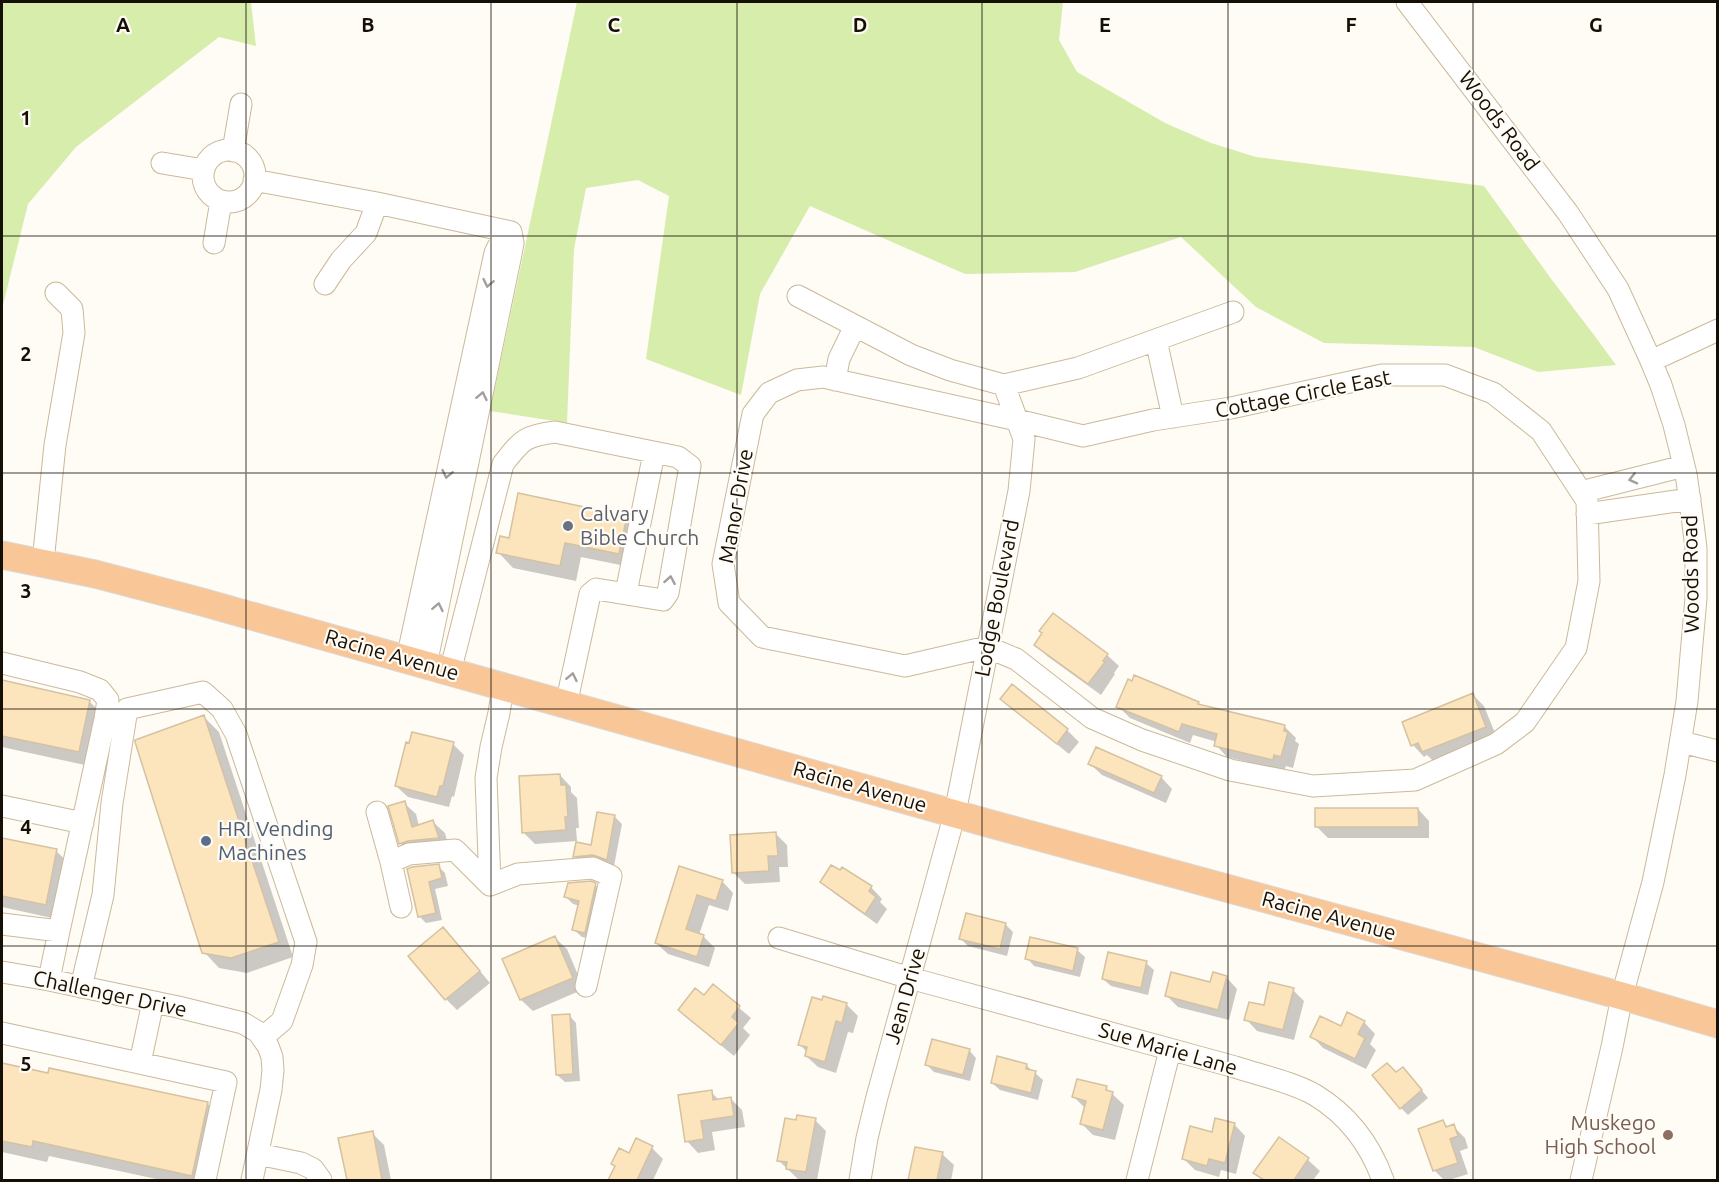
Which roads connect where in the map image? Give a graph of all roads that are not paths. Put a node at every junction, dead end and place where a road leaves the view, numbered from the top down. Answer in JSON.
{"nodes":[{"id":1,"x":1407,"y":2,"type":"edge"},
{"id":2,"x":242,"y":104,"type":"dead end"},
{"id":3,"x":233,"y":151,"type":"junction"},
{"id":4,"x":162,"y":163,"type":"dead end"},
{"id":5,"x":204,"y":171,"type":"junction"},
{"id":6,"x":254,"y":180,"type":"junction"},
{"id":7,"x":221,"y":201,"type":"junction"},
{"id":8,"x":377,"y":203,"type":"junction"},
{"id":9,"x":214,"y":243,"type":"dead end"},
{"id":10,"x":325,"y":284,"type":"dead end"},
{"id":11,"x":56,"y":293,"type":"dead end"},
{"id":12,"x":798,"y":296,"type":"dead end"},
{"id":13,"x":1233,"y":312,"type":"dead end"},
{"id":14,"x":855,"y":326,"type":"junction"},
{"id":15,"x":1718,"y":330,"type":"edge"},
{"id":16,"x":1156,"y":340,"type":"junction"},
{"id":17,"x":1652,"y":361,"type":"junction"},
{"id":18,"x":836,"y":380,"type":"junction"},
{"id":19,"x":1004,"y":385,"type":"junction"},
{"id":20,"x":1173,"y":417,"type":"junction"},
{"id":21,"x":1017,"y":420,"type":"junction"},
{"id":22,"x":654,"y":453,"type":"junction"},
{"id":23,"x":1684,"y":466,"type":"junction"},
{"id":24,"x":1689,"y":499,"type":"junction"},
{"id":25,"x":1585,"y":502,"type":"junction"},
{"id":26,"x":2,"y":555,"type":"edge"},
{"id":27,"x":43,"y":562,"type":"junction"},
{"id":28,"x":626,"y":593,"type":"junction"},
{"id":29,"x":987,"y":647,"type":"junction"},
{"id":30,"x":2,"y":663,"type":"edge"},
{"id":31,"x":428,"y":665,"type":"junction"},
{"id":32,"x":503,"y":687,"type":"junction"},
{"id":33,"x":566,"y":705,"type":"junction"},
{"id":34,"x":1681,"y":742,"type":"junction"},
{"id":35,"x":1718,"y":751,"type":"edge"},
{"id":36,"x":2,"y":806,"type":"edge"},
{"id":37,"x":377,"y":812,"type":"dead end"},
{"id":38,"x":955,"y":813,"type":"junction"},
{"id":39,"x":82,"y":823,"type":"junction"},
{"id":40,"x":391,"y":862,"type":"junction"},
{"id":41,"x":490,"y":885,"type":"junction"},
{"id":42,"x":401,"y":907,"type":"dead end"},
{"id":43,"x":2,"y":924,"type":"edge"},
{"id":44,"x":59,"y":931,"type":"junction"},
{"id":45,"x":779,"y":938,"type":"dead end"},
{"id":46,"x":2,"y":972,"type":"edge"},
{"id":47,"x":910,"y":978,"type":"junction"},
{"id":48,"x":49,"y":980,"type":"junction"},
{"id":49,"x":586,"y":986,"type":"dead end"},
{"id":50,"x":81,"y":987,"type":"junction"},
{"id":51,"x":1622,"y":996,"type":"junction"},
{"id":52,"x":153,"y":1002,"type":"junction"},
{"id":53,"x":1718,"y":1024,"type":"edge"},
{"id":54,"x":2,"y":1033,"type":"edge"},
{"id":55,"x":262,"y":1038,"type":"junction"},
{"id":56,"x":1170,"y":1050,"type":"junction"},
{"id":57,"x":140,"y":1063,"type":"junction"},
{"id":58,"x":258,"y":1154,"type":"junction"},
{"id":59,"x":205,"y":1180,"type":"edge"},
{"id":60,"x":252,"y":1180,"type":"edge"},
{"id":61,"x":321,"y":1180,"type":"edge"},
{"id":62,"x":860,"y":1180,"type":"edge"},
{"id":63,"x":1137,"y":1180,"type":"edge"},
{"id":64,"x":1383,"y":1180,"type":"edge"},
{"id":65,"x":1581,"y":1180,"type":"edge"}],
"edges":[{"from":1,"to":17,"type":"street","name":"Woods Road"},
{"from":2,"to":3,"type":"street"},
{"from":3,"to":5,"type":"street"},
{"from":3,"to":6,"type":"street"},
{"from":4,"to":5,"type":"street"},
{"from":5,"to":7,"type":"street"},
{"from":6,"to":7,"type":"street"},
{"from":6,"to":8,"type":"street"},
{"from":7,"to":9,"type":"street"},
{"from":8,"to":10,"type":"street"},
{"from":8,"to":31,"type":"street"},
{"from":11,"to":27,"type":"street"},
{"from":12,"to":14,"type":"street"},
{"from":13,"to":16,"type":"street"},
{"from":14,"to":18,"type":"street"},
{"from":14,"to":19,"type":"street"},
{"from":15,"to":17,"type":"street"},
{"from":16,"to":19,"type":"street"},
{"from":16,"to":20,"type":"street"},
{"from":17,"to":23,"type":"street","name":"Woods Road"},
{"from":18,"to":21,"type":"street","name":"Manor Drive"},
{"from":18,"to":29,"type":"street","name":"Manor Drive"},
{"from":19,"to":21,"type":"street","name":"Lodge Boulevard"},
{"from":20,"to":21,"type":"street","name":"Cottage Circle East"},
{"from":20,"to":25,"type":"street","name":"Cottage Circle East"},
{"from":21,"to":29,"type":"street","name":"Lodge Boulevard"},
{"from":22,"to":28,"type":"street"},
{"from":28,"to":22,"type":"street","one_way":true},
{"from":22,"to":31,"type":"street"},
{"from":23,"to":24,"type":"street","name":"Woods Road"},
{"from":23,"to":25,"type":"street","one_way":true},
{"from":24,"to":25,"type":"street"},
{"from":24,"to":34,"type":"street","name":"Woods Road"},
{"from":25,"to":29,"type":"street"},
{"from":26,"to":27,"type":"main road","name":"Racine Avenue"},
{"from":27,"to":31,"type":"main road","name":"Racine Avenue"},
{"from":33,"to":28,"type":"street","one_way":true},
{"from":29,"to":38,"type":"street","name":"Lodge Boulevard"},
{"from":30,"to":39,"type":"street"},
{"from":31,"to":32,"type":"main road","name":"Racine Avenue"},
{"from":32,"to":33,"type":"main road","name":"Racine Avenue"},
{"from":32,"to":41,"type":"street"},
{"from":33,"to":38,"type":"main road","name":"Racine Avenue"},
{"from":34,"to":35,"type":"street"},
{"from":34,"to":51,"type":"street","name":"Woods Road"},
{"from":36,"to":39,"type":"street"},
{"from":37,"to":40,"type":"street"},
{"from":38,"to":47,"type":"street","name":"Jean Drive"},
{"from":38,"to":51,"type":"main road","name":"Racine Avenue"},
{"from":39,"to":44,"type":"street"},
{"from":40,"to":41,"type":"street"},
{"from":40,"to":42,"type":"street"},
{"from":41,"to":49,"type":"street"},
{"from":43,"to":44,"type":"street"},
{"from":44,"to":48,"type":"street"},
{"from":45,"to":47,"type":"street","name":"Sue Marie Lane"},
{"from":46,"to":48,"type":"street","name":"Challenger Drive"},
{"from":47,"to":56,"type":"street","name":"Sue Marie Lane"},
{"from":47,"to":62,"type":"street","name":"Jean Drive"},
{"from":48,"to":50,"type":"street","name":"Challenger Drive"},
{"from":50,"to":52,"type":"street","name":"Challenger Drive"},
{"from":50,"to":55,"type":"street"},
{"from":51,"to":53,"type":"main road","name":"Racine Avenue"},
{"from":51,"to":65,"type":"street","name":"Woods Road"},
{"from":52,"to":55,"type":"street","name":"Challenger Drive"},
{"from":52,"to":57,"type":"street"},
{"from":54,"to":57,"type":"street"},
{"from":55,"to":58,"type":"street"},
{"from":56,"to":63,"type":"street"},
{"from":56,"to":64,"type":"street","name":"Sue Marie Lane"},
{"from":57,"to":59,"type":"street"},
{"from":58,"to":60,"type":"street"},
{"from":58,"to":61,"type":"street"}]}
